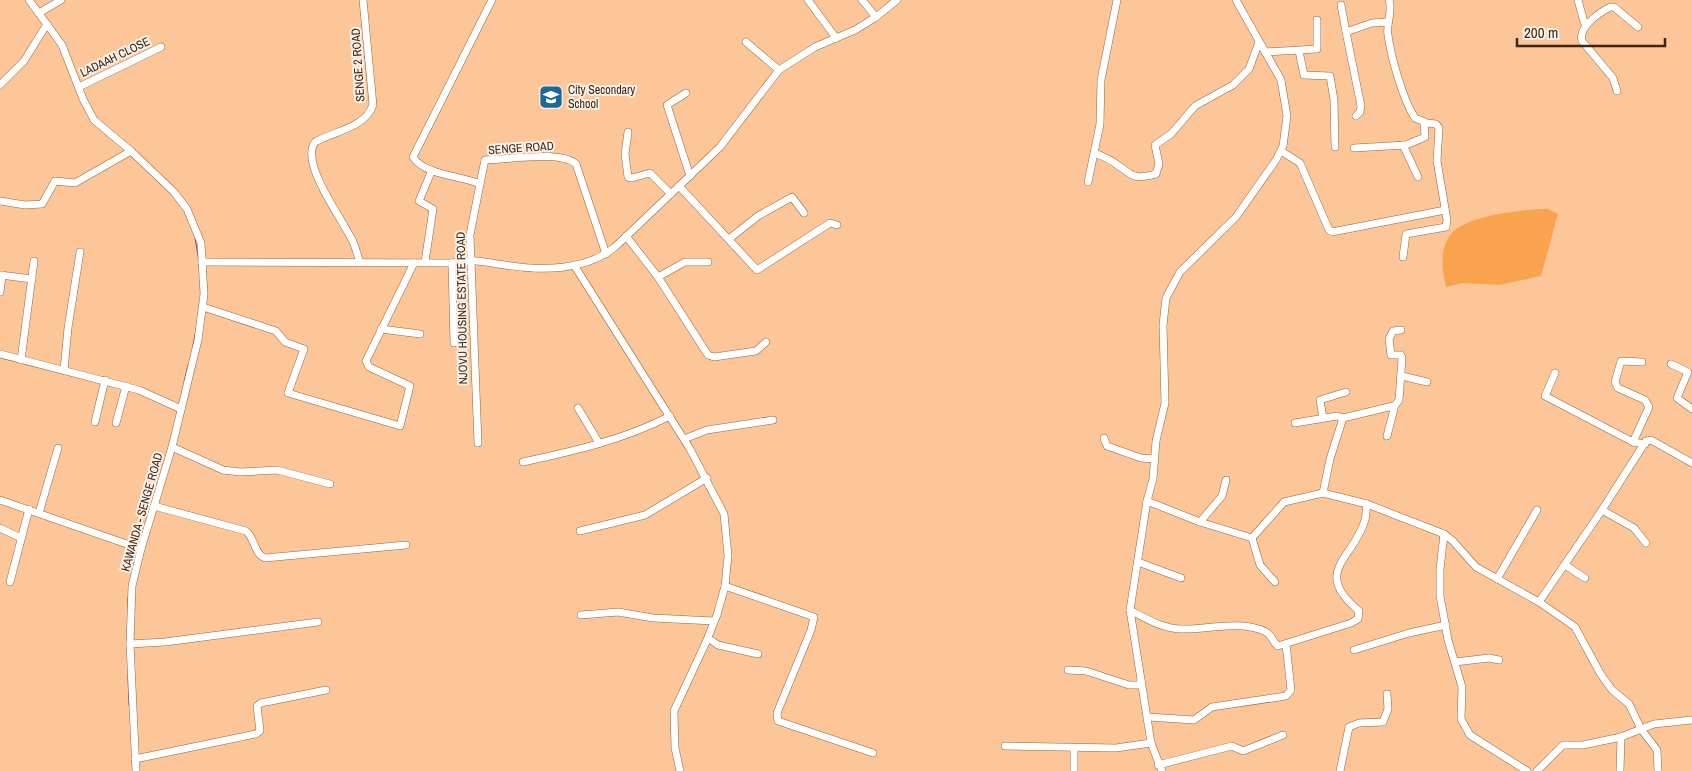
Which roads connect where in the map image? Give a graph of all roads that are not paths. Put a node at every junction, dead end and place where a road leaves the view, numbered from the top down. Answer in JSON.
{"nodes":[{"id":1,"x":29,"y":0,"type":"edge"},
{"id":2,"x":61,"y":0,"type":"edge"},
{"id":3,"x":363,"y":0,"type":"edge"},
{"id":4,"x":492,"y":0,"type":"edge"},
{"id":5,"x":808,"y":0,"type":"edge"},
{"id":6,"x":862,"y":0,"type":"edge"},
{"id":7,"x":897,"y":0,"type":"edge"},
{"id":8,"x":1117,"y":0,"type":"edge"},
{"id":9,"x":1236,"y":0,"type":"edge"},
{"id":10,"x":1389,"y":0,"type":"edge"},
{"id":11,"x":1578,"y":0,"type":"edge"},
{"id":12,"x":1340,"y":5,"type":"dead end"},
{"id":13,"x":39,"y":13,"type":"junction"},
{"id":14,"x":876,"y":17,"type":"junction"},
{"id":15,"x":1317,"y":20,"type":"dead end"},
{"id":16,"x":1388,"y":22,"type":"junction"},
{"id":17,"x":47,"y":24,"type":"junction"},
{"id":18,"x":1587,"y":24,"type":"junction"},
{"id":19,"x":1638,"y":27,"type":"dead end"},
{"id":20,"x":1346,"y":32,"type":"junction"},
{"id":21,"x":836,"y":38,"type":"junction"},
{"id":22,"x":746,"y":42,"type":"dead end"},
{"id":23,"x":1259,"y":42,"type":"junction"},
{"id":24,"x":161,"y":47,"type":"dead end"},
{"id":25,"x":1298,"y":51,"type":"junction"},
{"id":26,"x":1265,"y":52,"type":"junction"},
{"id":27,"x":779,"y":70,"type":"junction"},
{"id":28,"x":0,"y":85,"type":"edge"},
{"id":29,"x":79,"y":87,"type":"junction"},
{"id":30,"x":1617,"y":91,"type":"dead end"},
{"id":31,"x":686,"y":93,"type":"dead end"},
{"id":32,"x":1356,"y":116,"type":"dead end"},
{"id":33,"x":1424,"y":122,"type":"junction"},
{"id":34,"x":628,"y":132,"type":"dead end"},
{"id":35,"x":1403,"y":145,"type":"junction"},
{"id":36,"x":1335,"y":147,"type":"dead end"},
{"id":37,"x":1354,"y":148,"type":"dead end"},
{"id":38,"x":131,"y":151,"type":"junction"},
{"id":39,"x":1281,"y":151,"type":"junction"},
{"id":40,"x":1094,"y":153,"type":"junction"},
{"id":41,"x":432,"y":170,"type":"junction"},
{"id":42,"x":690,"y":176,"type":"junction"},
{"id":43,"x":1418,"y":177,"type":"dead end"},
{"id":44,"x":1088,"y":182,"type":"dead end"},
{"id":45,"x":480,"y":184,"type":"junction"},
{"id":46,"x":679,"y":186,"type":"junction"},
{"id":47,"x":671,"y":194,"type":"junction"},
{"id":48,"x":0,"y":201,"type":"edge"},
{"id":49,"x":1445,"y":210,"type":"junction"},
{"id":50,"x":804,"y":213,"type":"dead end"},
{"id":51,"x":837,"y":225,"type":"dead end"},
{"id":52,"x":626,"y":236,"type":"junction"},
{"id":53,"x":729,"y":239,"type":"junction"},
{"id":54,"x":80,"y":252,"type":"dead end"},
{"id":55,"x":606,"y":254,"type":"junction"},
{"id":56,"x":1403,"y":257,"type":"dead end"},
{"id":57,"x":470,"y":259,"type":"junction"},
{"id":58,"x":34,"y":261,"type":"dead end"},
{"id":59,"x":202,"y":262,"type":"junction"},
{"id":60,"x":425,"y":262,"type":"junction"},
{"id":61,"x":708,"y":262,"type":"dead end"},
{"id":62,"x":360,"y":263,"type":"junction"},
{"id":63,"x":414,"y":263,"type":"junction"},
{"id":64,"x":452,"y":263,"type":"junction"},
{"id":65,"x":574,"y":265,"type":"junction"},
{"id":66,"x":1,"y":275,"type":"edge"},
{"id":67,"x":658,"y":277,"type":"junction"},
{"id":68,"x":32,"y":279,"type":"junction"},
{"id":69,"x":0,"y":292,"type":"edge"},
{"id":70,"x":203,"y":307,"type":"junction"},
{"id":71,"x":381,"y":329,"type":"junction"},
{"id":72,"x":1401,"y":330,"type":"dead end"},
{"id":73,"x":420,"y":334,"type":"dead end"},
{"id":74,"x":766,"y":342,"type":"dead end"},
{"id":75,"x":454,"y":343,"type":"dead end"},
{"id":76,"x":0,"y":354,"type":"edge"},
{"id":77,"x":21,"y":360,"type":"junction"},
{"id":78,"x":1642,"y":362,"type":"dead end"},
{"id":79,"x":1671,"y":364,"type":"dead end"},
{"id":80,"x":64,"y":370,"type":"junction"},
{"id":81,"x":1554,"y":372,"type":"dead end"},
{"id":82,"x":1402,"y":376,"type":"junction"},
{"id":83,"x":105,"y":380,"type":"junction"},
{"id":84,"x":1427,"y":382,"type":"dead end"},
{"id":85,"x":126,"y":386,"type":"junction"},
{"id":86,"x":1346,"y":392,"type":"dead end"},
{"id":87,"x":1394,"y":407,"type":"junction"},
{"id":88,"x":578,"y":408,"type":"dead end"},
{"id":89,"x":181,"y":409,"type":"junction"},
{"id":90,"x":1692,"y":409,"type":"edge"},
{"id":91,"x":670,"y":416,"type":"junction"},
{"id":92,"x":1322,"y":418,"type":"junction"},
{"id":93,"x":1343,"y":418,"type":"junction"},
{"id":94,"x":773,"y":420,"type":"dead end"},
{"id":95,"x":95,"y":422,"type":"dead end"},
{"id":96,"x":116,"y":423,"type":"dead end"},
{"id":97,"x":1295,"y":423,"type":"dead end"},
{"id":98,"x":1387,"y":436,"type":"dead end"},
{"id":99,"x":1104,"y":438,"type":"dead end"},
{"id":100,"x":684,"y":439,"type":"junction"},
{"id":101,"x":1632,"y":442,"type":"junction"},
{"id":102,"x":478,"y":443,"type":"dead end"},
{"id":103,"x":599,"y":444,"type":"junction"},
{"id":104,"x":1644,"y":444,"type":"junction"},
{"id":105,"x":172,"y":447,"type":"junction"},
{"id":106,"x":58,"y":448,"type":"dead end"},
{"id":107,"x":1154,"y":459,"type":"junction"},
{"id":108,"x":523,"y":462,"type":"dead end"},
{"id":109,"x":1692,"y":464,"type":"edge"},
{"id":110,"x":707,"y":478,"type":"junction"},
{"id":111,"x":1226,"y":480,"type":"dead end"},
{"id":112,"x":330,"y":484,"type":"dead end"},
{"id":113,"x":1323,"y":493,"type":"junction"},
{"id":114,"x":0,"y":500,"type":"edge"},
{"id":115,"x":1147,"y":501,"type":"junction"},
{"id":116,"x":1367,"y":504,"type":"junction"},
{"id":117,"x":154,"y":506,"type":"junction"},
{"id":118,"x":29,"y":510,"type":"junction"},
{"id":119,"x":1536,"y":510,"type":"dead end"},
{"id":120,"x":1602,"y":510,"type":"junction"},
{"id":121,"x":39,"y":513,"type":"junction"},
{"id":122,"x":1200,"y":522,"type":"junction"},
{"id":123,"x":0,"y":528,"type":"edge"},
{"id":124,"x":580,"y":531,"type":"dead end"},
{"id":125,"x":1444,"y":534,"type":"junction"},
{"id":126,"x":21,"y":538,"type":"junction"},
{"id":127,"x":1252,"y":538,"type":"junction"},
{"id":128,"x":1646,"y":543,"type":"dead end"},
{"id":129,"x":406,"y":545,"type":"dead end"},
{"id":130,"x":141,"y":549,"type":"junction"},
{"id":131,"x":1138,"y":562,"type":"junction"},
{"id":132,"x":1565,"y":565,"type":"junction"},
{"id":133,"x":1181,"y":578,"type":"dead end"},
{"id":134,"x":1585,"y":578,"type":"dead end"},
{"id":135,"x":1497,"y":579,"type":"junction"},
{"id":136,"x":10,"y":582,"type":"dead end"},
{"id":137,"x":1275,"y":582,"type":"dead end"},
{"id":138,"x":724,"y":586,"type":"junction"},
{"id":139,"x":1538,"y":602,"type":"junction"},
{"id":140,"x":1130,"y":610,"type":"junction"},
{"id":141,"x":581,"y":614,"type":"dead end"},
{"id":142,"x":714,"y":621,"type":"junction"},
{"id":143,"x":318,"y":622,"type":"dead end"},
{"id":144,"x":1446,"y":625,"type":"junction"},
{"id":145,"x":708,"y":638,"type":"junction"},
{"id":146,"x":130,"y":644,"type":"junction"},
{"id":147,"x":1286,"y":644,"type":"junction"},
{"id":148,"x":1354,"y":650,"type":"dead end"},
{"id":149,"x":758,"y":654,"type":"dead end"},
{"id":150,"x":1499,"y":660,"type":"dead end"},
{"id":151,"x":1455,"y":662,"type":"junction"},
{"id":152,"x":1068,"y":670,"type":"dead end"},
{"id":153,"x":1141,"y":681,"type":"junction"},
{"id":154,"x":326,"y":690,"type":"dead end"},
{"id":155,"x":1387,"y":694,"type":"dead end"},
{"id":156,"x":1148,"y":717,"type":"junction"},
{"id":157,"x":1692,"y":720,"type":"edge"},
{"id":158,"x":1641,"y":729,"type":"junction"},
{"id":159,"x":1283,"y":735,"type":"dead end"},
{"id":160,"x":1621,"y":737,"type":"junction"},
{"id":161,"x":1151,"y":743,"type":"junction"},
{"id":162,"x":1005,"y":746,"type":"dead end"},
{"id":163,"x":1074,"y":748,"type":"junction"},
{"id":164,"x":873,"y":752,"type":"dead end"},
{"id":165,"x":135,"y":759,"type":"junction"},
{"id":166,"x":1160,"y":768,"type":"edge"},
{"id":167,"x":136,"y":771,"type":"edge"},
{"id":168,"x":680,"y":771,"type":"edge"},
{"id":169,"x":1074,"y":771,"type":"edge"},
{"id":170,"x":1340,"y":771,"type":"edge"},
{"id":171,"x":1527,"y":771,"type":"edge"},
{"id":172,"x":1537,"y":771,"type":"edge"},
{"id":173,"x":1620,"y":771,"type":"edge"},
{"id":174,"x":1658,"y":771,"type":"edge"}],
"edges":[{"from":1,"to":13,"type":"street","name":"KAWANDA - SENGE ROAD"},
{"from":2,"to":13,"type":"street"},
{"from":3,"to":62,"type":"street","name":"SENGE 2 ROAD"},
{"from":4,"to":41,"type":"street"},
{"from":5,"to":21,"type":"street"},
{"from":6,"to":14,"type":"street"},
{"from":7,"to":14,"type":"street"},
{"from":8,"to":40,"type":"street"},
{"from":9,"to":23,"type":"street"},
{"from":10,"to":16,"type":"street"},
{"from":11,"to":18,"type":"street"},
{"from":12,"to":20,"type":"street"},
{"from":13,"to":17,"type":"street","name":"KAWANDA - SENGE ROAD"},
{"from":14,"to":21,"type":"street"},
{"from":15,"to":25,"type":"street"},
{"from":16,"to":20,"type":"street"},
{"from":16,"to":33,"type":"street"},
{"from":17,"to":28,"type":"street"},
{"from":17,"to":29,"type":"street","name":"KAWANDA - SENGE ROAD"},
{"from":18,"to":19,"type":"street"},
{"from":18,"to":30,"type":"street"},
{"from":20,"to":32,"type":"street"},
{"from":21,"to":27,"type":"street"},
{"from":22,"to":27,"type":"street"},
{"from":23,"to":26,"type":"street"},
{"from":23,"to":40,"type":"street"},
{"from":24,"to":29,"type":"street","name":"LADAAH CLOSE"},
{"from":25,"to":26,"type":"street"},
{"from":25,"to":36,"type":"street"},
{"from":26,"to":39,"type":"street"},
{"from":27,"to":42,"type":"street"},
{"from":29,"to":38,"type":"street","name":"KAWANDA - SENGE ROAD"},
{"from":31,"to":42,"type":"street"},
{"from":33,"to":35,"type":"street"},
{"from":33,"to":49,"type":"street"},
{"from":34,"to":47,"type":"street"},
{"from":35,"to":37,"type":"street"},
{"from":35,"to":43,"type":"street"},
{"from":38,"to":48,"type":"street"},
{"from":38,"to":59,"type":"street","name":"KAWANDA - SENGE ROAD"},
{"from":39,"to":49,"type":"street"},
{"from":39,"to":107,"type":"street"},
{"from":40,"to":44,"type":"street"},
{"from":41,"to":45,"type":"street"},
{"from":41,"to":60,"type":"street"},
{"from":42,"to":46,"type":"street"},
{"from":45,"to":55,"type":"street","name":"SENGE ROAD"},
{"from":45,"to":57,"type":"street","name":"NJOVU HOUSING ESTATE ROAD"},
{"from":46,"to":47,"type":"street"},
{"from":46,"to":53,"type":"street"},
{"from":47,"to":52,"type":"street"},
{"from":49,"to":56,"type":"street"},
{"from":50,"to":53,"type":"street"},
{"from":51,"to":53,"type":"street"},
{"from":52,"to":55,"type":"street"},
{"from":52,"to":67,"type":"street"},
{"from":54,"to":80,"type":"street"},
{"from":55,"to":65,"type":"street"},
{"from":57,"to":64,"type":"street"},
{"from":57,"to":65,"type":"street"},
{"from":57,"to":102,"type":"street","name":"NJOVU HOUSING ESTATE ROAD"},
{"from":58,"to":68,"type":"street"},
{"from":59,"to":62,"type":"street"},
{"from":59,"to":70,"type":"street","name":"KAWANDA - SENGE ROAD"},
{"from":60,"to":63,"type":"street"},
{"from":60,"to":64,"type":"street"},
{"from":61,"to":67,"type":"street"},
{"from":62,"to":63,"type":"street"},
{"from":63,"to":71,"type":"street"},
{"from":64,"to":75,"type":"street"},
{"from":65,"to":91,"type":"street"},
{"from":66,"to":68,"type":"street"},
{"from":66,"to":69,"type":"street"},
{"from":67,"to":74,"type":"street"},
{"from":68,"to":77,"type":"street"},
{"from":70,"to":71,"type":"street"},
{"from":70,"to":89,"type":"street","name":"KAWANDA - SENGE ROAD"},
{"from":71,"to":73,"type":"street"},
{"from":72,"to":82,"type":"street"},
{"from":76,"to":77,"type":"street"},
{"from":77,"to":80,"type":"street"},
{"from":78,"to":101,"type":"street"},
{"from":79,"to":90,"type":"street"},
{"from":80,"to":83,"type":"street"},
{"from":81,"to":101,"type":"street"},
{"from":82,"to":84,"type":"street"},
{"from":82,"to":87,"type":"street"},
{"from":83,"to":85,"type":"street"},
{"from":83,"to":95,"type":"street"},
{"from":85,"to":89,"type":"street"},
{"from":85,"to":96,"type":"street"},
{"from":86,"to":92,"type":"street"},
{"from":87,"to":93,"type":"street"},
{"from":87,"to":98,"type":"street"},
{"from":88,"to":103,"type":"street"},
{"from":89,"to":105,"type":"street","name":"KAWANDA - SENGE ROAD"},
{"from":91,"to":100,"type":"street"},
{"from":91,"to":103,"type":"street"},
{"from":92,"to":93,"type":"street"},
{"from":92,"to":97,"type":"street"},
{"from":93,"to":113,"type":"street"},
{"from":94,"to":100,"type":"street"},
{"from":99,"to":107,"type":"street"},
{"from":100,"to":110,"type":"street"},
{"from":101,"to":104,"type":"street"},
{"from":103,"to":108,"type":"street"},
{"from":104,"to":109,"type":"street"},
{"from":104,"to":120,"type":"street"},
{"from":105,"to":112,"type":"street"},
{"from":105,"to":117,"type":"street","name":"KAWANDA - SENGE ROAD"},
{"from":106,"to":121,"type":"street"},
{"from":107,"to":115,"type":"street"},
{"from":110,"to":124,"type":"street"},
{"from":110,"to":138,"type":"street"},
{"from":111,"to":122,"type":"street"},
{"from":113,"to":116,"type":"street"},
{"from":113,"to":127,"type":"street"},
{"from":114,"to":118,"type":"street"},
{"from":115,"to":122,"type":"street"},
{"from":115,"to":131,"type":"street"},
{"from":116,"to":125,"type":"street"},
{"from":116,"to":147,"type":"street"},
{"from":117,"to":129,"type":"street"},
{"from":117,"to":130,"type":"street","name":"KAWANDA - SENGE ROAD"},
{"from":118,"to":121,"type":"street"},
{"from":118,"to":126,"type":"street"},
{"from":119,"to":135,"type":"street"},
{"from":120,"to":128,"type":"street"},
{"from":120,"to":132,"type":"street"},
{"from":121,"to":130,"type":"street"},
{"from":122,"to":127,"type":"street"},
{"from":123,"to":126,"type":"street"},
{"from":125,"to":135,"type":"street"},
{"from":125,"to":144,"type":"street"},
{"from":126,"to":136,"type":"street"},
{"from":127,"to":137,"type":"street"},
{"from":130,"to":146,"type":"street","name":"KAWANDA - SENGE ROAD"},
{"from":131,"to":133,"type":"street"},
{"from":131,"to":140,"type":"street"},
{"from":132,"to":134,"type":"street"},
{"from":132,"to":139,"type":"street"},
{"from":135,"to":139,"type":"street"},
{"from":138,"to":142,"type":"street"},
{"from":138,"to":164,"type":"street"},
{"from":139,"to":158,"type":"street"},
{"from":140,"to":147,"type":"street"},
{"from":140,"to":153,"type":"street"},
{"from":141,"to":142,"type":"street"},
{"from":142,"to":145,"type":"street"},
{"from":143,"to":146,"type":"street"},
{"from":144,"to":148,"type":"street"},
{"from":144,"to":151,"type":"street"},
{"from":145,"to":149,"type":"street"},
{"from":145,"to":168,"type":"street"},
{"from":146,"to":165,"type":"street","name":"KAWANDA - SENGE ROAD"},
{"from":147,"to":156,"type":"street"},
{"from":150,"to":151,"type":"street"},
{"from":151,"to":171,"type":"street"},
{"from":152,"to":153,"type":"street"},
{"from":153,"to":156,"type":"street"},
{"from":154,"to":165,"type":"street"},
{"from":155,"to":170,"type":"street"},
{"from":156,"to":161,"type":"street"},
{"from":157,"to":158,"type":"street"},
{"from":158,"to":160,"type":"street"},
{"from":158,"to":174,"type":"street"},
{"from":159,"to":166,"type":"street"},
{"from":160,"to":172,"type":"street"},
{"from":160,"to":173,"type":"street"},
{"from":161,"to":163,"type":"street"},
{"from":161,"to":166,"type":"street"},
{"from":162,"to":163,"type":"street"},
{"from":163,"to":169,"type":"street"},
{"from":165,"to":167,"type":"street","name":"KAWANDA - SENGE ROAD"}]}
